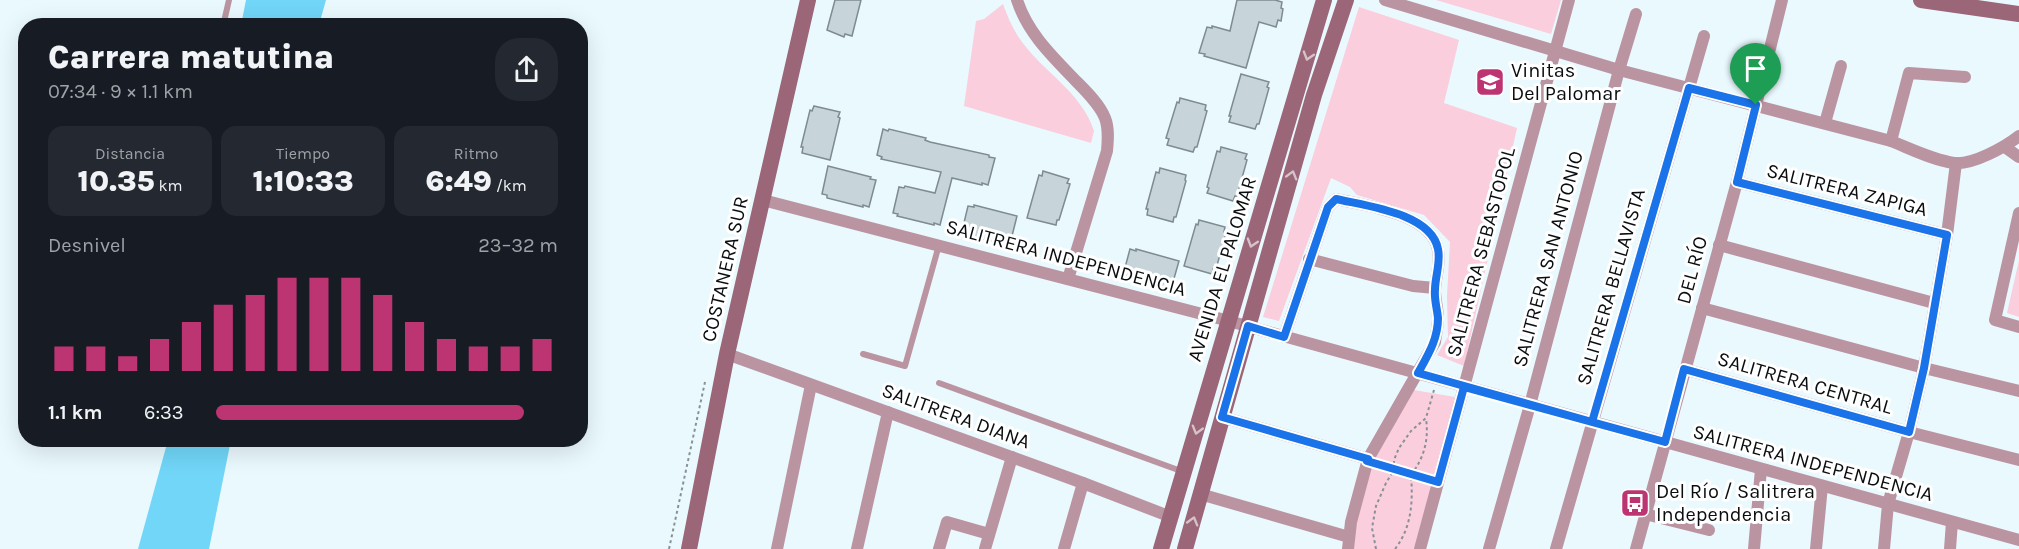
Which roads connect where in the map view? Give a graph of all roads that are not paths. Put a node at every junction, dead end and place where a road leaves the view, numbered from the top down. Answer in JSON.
{"nodes":[{"id":1,"x":229,"y":0,"type":"edge"},
{"id":2,"x":808,"y":0,"type":"edge"},
{"id":3,"x":1017,"y":0,"type":"edge"},
{"id":4,"x":1324,"y":0,"type":"edge"},
{"id":5,"x":1346,"y":0,"type":"edge"},
{"id":6,"x":1385,"y":0,"type":"edge"},
{"id":7,"x":1569,"y":0,"type":"edge"},
{"id":8,"x":1782,"y":0,"type":"edge"},
{"id":9,"x":1921,"y":0,"type":"edge"},
{"id":10,"x":1636,"y":14,"type":"dead end"},
{"id":11,"x":2017,"y":17,"type":"edge"},
{"id":12,"x":225,"y":18,"type":"edge"},
{"id":13,"x":1704,"y":36,"type":"dead end"},
{"id":14,"x":1555,"y":52,"type":"junction"},
{"id":15,"x":1841,"y":66,"type":"dead end"},
{"id":16,"x":1619,"y":70,"type":"junction"},
{"id":17,"x":1965,"y":78,"type":"dead end"},
{"id":18,"x":1689,"y":88,"type":"junction"},
{"id":19,"x":1756,"y":105,"type":"junction"},
{"id":20,"x":1825,"y":123,"type":"junction"},
{"id":21,"x":2019,"y":136,"type":"edge"},
{"id":22,"x":1891,"y":141,"type":"junction"},
{"id":23,"x":2005,"y":147,"type":"junction"},
{"id":24,"x":2019,"y":157,"type":"edge"},
{"id":25,"x":1956,"y":163,"type":"junction"},
{"id":26,"x":1737,"y":182,"type":"junction"},
{"id":27,"x":762,"y":200,"type":"junction"},
{"id":28,"x":2019,"y":213,"type":"edge"},
{"id":29,"x":1947,"y":235,"type":"junction"},
{"id":30,"x":939,"y":245,"type":"junction"},
{"id":31,"x":1719,"y":245,"type":"junction"},
{"id":32,"x":1309,"y":259,"type":"junction"},
{"id":33,"x":1068,"y":279,"type":"junction"},
{"id":34,"x":1435,"y":288,"type":"junction"},
{"id":35,"x":1934,"y":303,"type":"junction"},
{"id":36,"x":1702,"y":308,"type":"junction"},
{"id":37,"x":1229,"y":321,"type":"junction"},
{"id":38,"x":1248,"y":326,"type":"junction"},
{"id":39,"x":2019,"y":327,"type":"edge"},
{"id":40,"x":1284,"y":337,"type":"junction"},
{"id":41,"x":727,"y":354,"type":"junction"},
{"id":42,"x":863,"y":354,"type":"dead end"},
{"id":43,"x":1924,"y":368,"type":"junction"},
{"id":44,"x":1684,"y":369,"type":"junction"},
{"id":45,"x":1418,"y":373,"type":"junction"},
{"id":46,"x":939,"y":383,"type":"dead end"},
{"id":47,"x":811,"y":384,"type":"junction"},
{"id":48,"x":1464,"y":387,"type":"junction"},
{"id":49,"x":2019,"y":391,"type":"edge"},
{"id":50,"x":1530,"y":405,"type":"junction"},
{"id":51,"x":888,"y":412,"type":"junction"},
{"id":52,"x":1222,"y":417,"type":"junction"},
{"id":53,"x":1592,"y":422,"type":"junction"},
{"id":54,"x":1909,"y":432,"type":"junction"},
{"id":55,"x":1665,"y":442,"type":"junction"},
{"id":56,"x":1012,"y":457,"type":"junction"},
{"id":57,"x":1367,"y":460,"type":"junction"},
{"id":58,"x":2019,"y":460,"type":"edge"},
{"id":59,"x":1761,"y":469,"type":"junction"},
{"id":60,"x":1184,"y":472,"type":"junction"},
{"id":61,"x":1083,"y":483,"type":"junction"},
{"id":62,"x":1822,"y":486,"type":"junction"},
{"id":63,"x":1200,"y":494,"type":"junction"},
{"id":64,"x":1888,"y":504,"type":"junction"},
{"id":65,"x":1645,"y":514,"type":"junction"},
{"id":66,"x":1171,"y":517,"type":"junction"},
{"id":67,"x":1952,"y":522,"type":"junction"},
{"id":68,"x":1709,"y":530,"type":"dead end"},
{"id":69,"x":989,"y":534,"type":"junction"},
{"id":70,"x":2019,"y":540,"type":"edge"},
{"id":71,"x":1348,"y":543,"type":"edge"},
{"id":72,"x":689,"y":549,"type":"edge"},
{"id":73,"x":777,"y":549,"type":"edge"},
{"id":74,"x":857,"y":549,"type":"edge"},
{"id":75,"x":939,"y":549,"type":"edge"},
{"id":76,"x":985,"y":549,"type":"edge"},
{"id":77,"x":1064,"y":549,"type":"edge"},
{"id":78,"x":1161,"y":549,"type":"edge"},
{"id":79,"x":1185,"y":549,"type":"edge"},
{"id":80,"x":1420,"y":549,"type":"edge"},
{"id":81,"x":1488,"y":549,"type":"edge"},
{"id":82,"x":1556,"y":549,"type":"edge"},
{"id":83,"x":1636,"y":549,"type":"edge"},
{"id":84,"x":1754,"y":549,"type":"edge"},
{"id":85,"x":1816,"y":549,"type":"edge"},
{"id":86,"x":1884,"y":549,"type":"edge"},
{"id":87,"x":1950,"y":549,"type":"edge"}],
"edges":[{"from":1,"to":12,"type":"lane"},
{"from":2,"to":27,"type":"street","name":"COSTANERA SUR"},
{"from":3,"to":33,"type":"street"},
{"from":4,"to":37,"type":"street","name":"AVENIDA EL PALOMAR","one_way":true},
{"from":38,"to":5,"type":"street","name":"AVENIDA EL PALOMAR","one_way":true},
{"from":6,"to":14,"type":"street"},
{"from":7,"to":14,"type":"street","name":"SALITRERA SEBASTOPOL"},
{"from":8,"to":19,"type":"street","name":"DEL RÍO"},
{"from":9,"to":11,"type":"street"},
{"from":10,"to":16,"type":"street","name":"SALITRERA SAN ANTONIO"},
{"from":13,"to":18,"type":"street","name":"SALITRERA BELLAVISTA"},
{"from":14,"to":16,"type":"street"},
{"from":14,"to":48,"type":"street","name":"SALITRERA SEBASTOPOL"},
{"from":15,"to":20,"type":"street"},
{"from":16,"to":18,"type":"street"},
{"from":16,"to":50,"type":"street","name":"SALITRERA SAN ANTONIO"},
{"from":17,"to":22,"type":"street"},
{"from":18,"to":19,"type":"street"},
{"from":18,"to":53,"type":"street","name":"SALITRERA BELLAVISTA"},
{"from":19,"to":20,"type":"street"},
{"from":19,"to":26,"type":"street","name":"DEL RÍO"},
{"from":20,"to":22,"type":"street"},
{"from":21,"to":23,"type":"street"},
{"from":22,"to":25,"type":"street"},
{"from":23,"to":24,"type":"street"},
{"from":23,"to":25,"type":"street"},
{"from":25,"to":29,"type":"street"},
{"from":26,"to":29,"type":"street","name":"SALITRERA ZAPIGA"},
{"from":26,"to":31,"type":"street","name":"DEL RÍO"},
{"from":27,"to":30,"type":"street","name":"SALITRERA INDEPENDENCIA"},
{"from":27,"to":41,"type":"street","name":"COSTANERA SUR"},
{"from":28,"to":39,"type":"street"},
{"from":29,"to":35,"type":"street"},
{"from":30,"to":33,"type":"street","name":"SALITRERA INDEPENDENCIA"},
{"from":30,"to":42,"type":"lane"},
{"from":31,"to":35,"type":"street"},
{"from":31,"to":36,"type":"street","name":"DEL RÍO"},
{"from":32,"to":34,"type":"street"},
{"from":32,"to":34,"type":"street"},
{"from":32,"to":40,"type":"street"},
{"from":33,"to":37,"type":"street","name":"SALITRERA INDEPENDENCIA"},
{"from":34,"to":45,"type":"street"},
{"from":35,"to":43,"type":"street"},
{"from":36,"to":43,"type":"street"},
{"from":36,"to":44,"type":"street","name":"DEL RÍO"},
{"from":37,"to":38,"type":"street","name":"SALITRERA INDEPENDENCIA"},
{"from":37,"to":60,"type":"street","name":"AVENIDA EL PALOMAR","one_way":true},
{"from":38,"to":40,"type":"street","name":"SALITRERA INDEPENDENCIA"},
{"from":38,"to":52,"type":"street","name":"AVENIDA EL PALOMAR"},
{"from":40,"to":45,"type":"street","name":"SALITRERA INDEPENDENCIA"},
{"from":41,"to":47,"type":"street","name":"SALITRERA DIANA"},
{"from":41,"to":72,"type":"street","name":"COSTANERA SUR"},
{"from":43,"to":49,"type":"street"},
{"from":43,"to":54,"type":"street"},
{"from":44,"to":54,"type":"street","name":"SALITRERA CENTRAL"},
{"from":44,"to":55,"type":"street","name":"DEL RÍO"},
{"from":45,"to":48,"type":"street","name":"SALITRERA INDEPENDENCIA"},
{"from":45,"to":57,"type":"street"},
{"from":46,"to":60,"type":"lane"},
{"from":47,"to":51,"type":"street","name":"SALITRERA DIANA"},
{"from":47,"to":73,"type":"street"},
{"from":48,"to":50,"type":"street","name":"SALITRERA INDEPENDENCIA"},
{"from":48,"to":80,"type":"street","name":"SALITRERA SEBASTOPOL"},
{"from":50,"to":53,"type":"street","name":"SALITRERA INDEPENDENCIA"},
{"from":50,"to":81,"type":"street","name":"SALITRERA SAN ANTONIO"},
{"from":51,"to":56,"type":"street","name":"SALITRERA DIANA"},
{"from":51,"to":74,"type":"street"},
{"from":52,"to":57,"type":"street"},
{"from":52,"to":63,"type":"street","name":"AVENIDA EL PALOMAR"},
{"from":53,"to":55,"type":"street","name":"SALITRERA INDEPENDENCIA"},
{"from":53,"to":82,"type":"street","name":"SALITRERA BELLAVISTA"},
{"from":54,"to":58,"type":"street","name":"SALITRERA CENTRAL"},
{"from":54,"to":64,"type":"street"},
{"from":55,"to":59,"type":"street","name":"SALITRERA INDEPENDENCIA"},
{"from":55,"to":65,"type":"street","name":"DEL RÍO"},
{"from":56,"to":61,"type":"street","name":"SALITRERA DIANA"},
{"from":56,"to":69,"type":"street"},
{"from":57,"to":71,"type":"street"},
{"from":59,"to":62,"type":"street","name":"SALITRERA INDEPENDENCIA"},
{"from":59,"to":84,"type":"street"},
{"from":60,"to":66,"type":"street","name":"AVENIDA EL PALOMAR"},
{"from":61,"to":66,"type":"street","name":"SALITRERA DIANA"},
{"from":61,"to":77,"type":"street"},
{"from":62,"to":64,"type":"street","name":"SALITRERA INDEPENDENCIA"},
{"from":62,"to":85,"type":"street"},
{"from":63,"to":71,"type":"street"},
{"from":79,"to":63,"type":"street","name":"AVENIDA EL PALOMAR","one_way":true},
{"from":64,"to":67,"type":"street","name":"SALITRERA INDEPENDENCIA"},
{"from":64,"to":86,"type":"street"},
{"from":65,"to":68,"type":"street"},
{"from":65,"to":83,"type":"street","name":"DEL RÍO"},
{"from":66,"to":78,"type":"street","name":"AVENIDA EL PALOMAR"},
{"from":67,"to":70,"type":"street","name":"SALITRERA INDEPENDENCIA"},
{"from":67,"to":87,"type":"street"},
{"from":69,"to":75,"type":"street"},
{"from":69,"to":76,"type":"street"}]}
